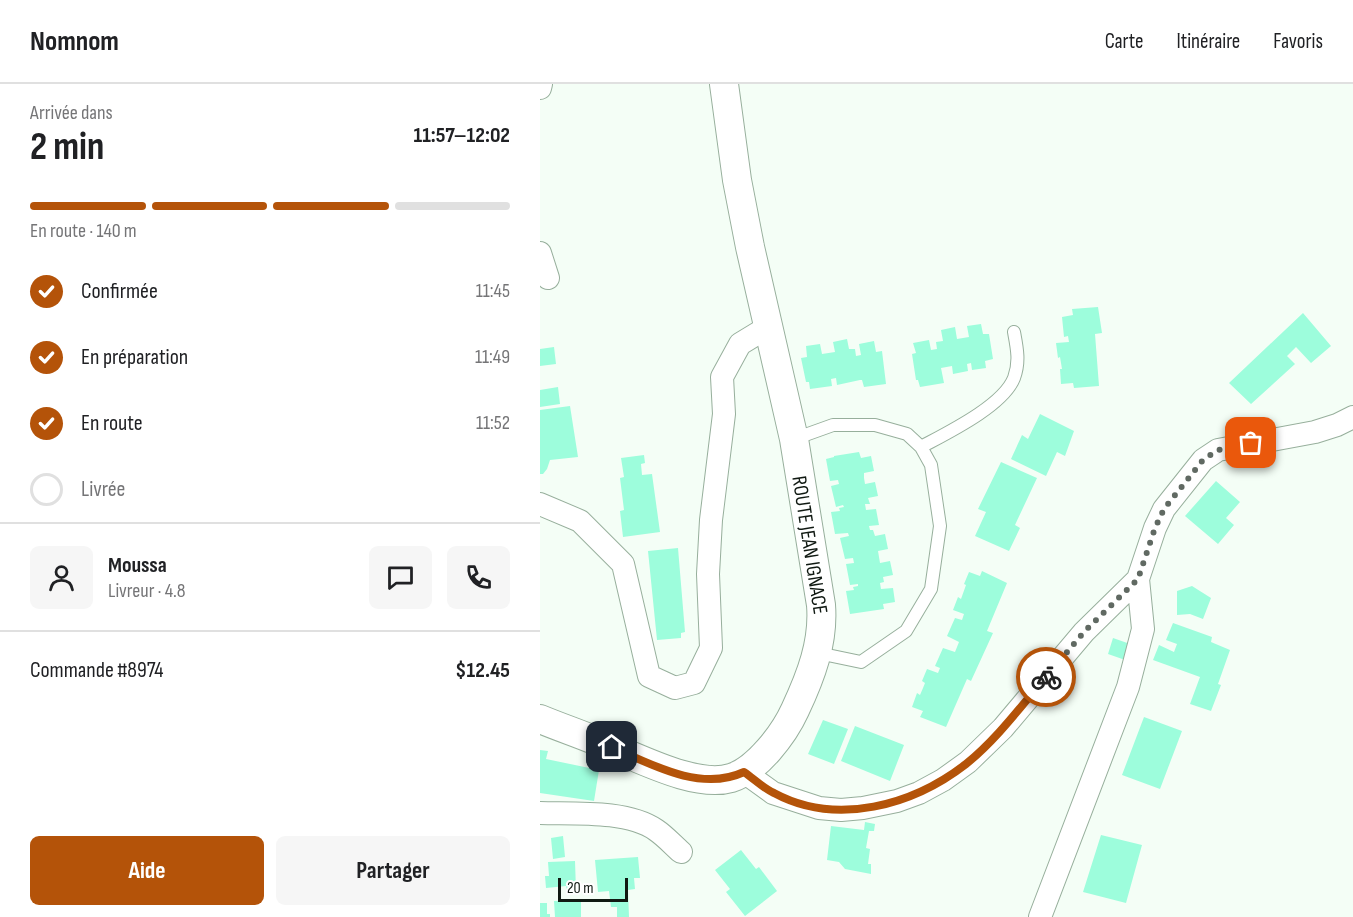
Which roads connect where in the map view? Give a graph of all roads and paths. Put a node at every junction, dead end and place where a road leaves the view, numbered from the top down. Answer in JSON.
{"nodes":[{"id":1,"x":724,"y":84,"type":"edge"},
{"id":2,"x":540,"y":254,"type":"edge"},
{"id":3,"x":548,"y":279,"type":"dead end"},
{"id":4,"x":768,"y":327,"type":"junction"},
{"id":5,"x":1014,"y":332,"type":"dead end"},
{"id":6,"x":1353,"y":417,"type":"edge"},
{"id":7,"x":794,"y":439,"type":"junction"},
{"id":8,"x":921,"y":447,"type":"junction"},
{"id":9,"x":540,"y":504,"type":"edge"},
{"id":10,"x":1138,"y":579,"type":"junction"},
{"id":11,"x":818,"y":653,"type":"junction"},
{"id":12,"x":540,"y":719,"type":"edge"},
{"id":13,"x":744,"y":772,"type":"junction"},
{"id":14,"x":540,"y":813,"type":"edge"},
{"id":15,"x":681,"y":852,"type":"dead end"},
{"id":16,"x":1040,"y":917,"type":"edge"}],
"edges":[{"from":1,"to":4,"type":"street","name":"ROUTE JEAN IGNACE"},
{"from":2,"to":3,"type":"street"},
{"from":4,"to":7,"type":"street","name":"ROUTE JEAN IGNACE"},
{"from":4,"to":9,"type":"street"},
{"from":5,"to":8,"type":"lane"},
{"from":6,"to":10,"type":"street"},
{"from":7,"to":8,"type":"lane"},
{"from":7,"to":11,"type":"street","name":"ROUTE JEAN IGNACE"},
{"from":8,"to":11,"type":"lane"},
{"from":10,"to":13,"type":"street"},
{"from":10,"to":16,"type":"street"},
{"from":11,"to":13,"type":"street","name":"ROUTE JEAN IGNACE"},
{"from":12,"to":13,"type":"street","name":"ROUTE JEAN IGNACE"},
{"from":14,"to":15,"type":"street"}]}
